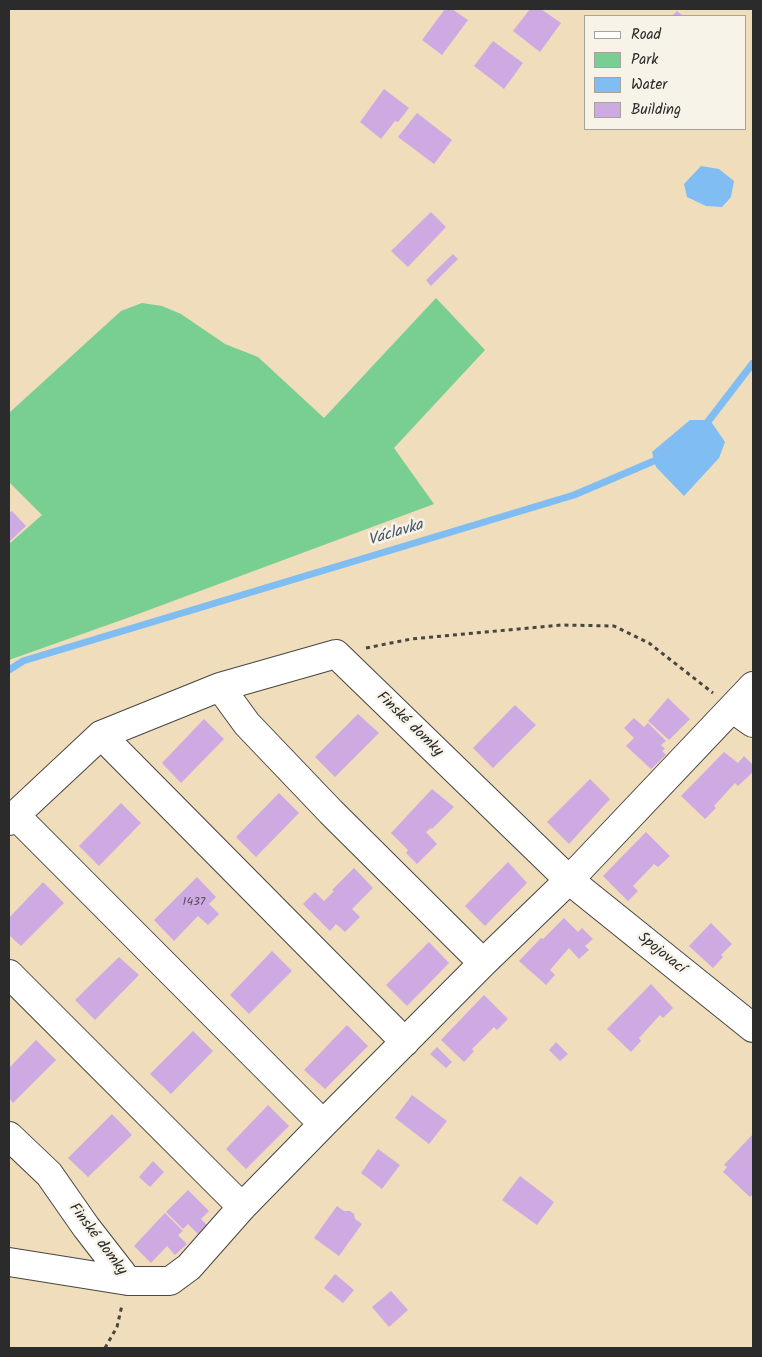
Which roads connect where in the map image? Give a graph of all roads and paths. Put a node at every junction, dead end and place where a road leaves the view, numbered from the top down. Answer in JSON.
{"nodes":[{"id":1,"x":336,"y":654,"type":"junction"},
{"id":2,"x":753,"y":686,"type":"edge"},
{"id":3,"x":220,"y":687,"type":"junction"},
{"id":4,"x":743,"y":716,"type":"edge"},
{"id":5,"x":101,"y":735,"type":"junction"},
{"id":6,"x":12,"y":818,"type":"edge"},
{"id":7,"x":569,"y":880,"type":"junction"},
{"id":8,"x":483,"y":963,"type":"junction"},
{"id":9,"x":9,"y":974,"type":"edge"},
{"id":10,"x":753,"y":1028,"type":"edge"},
{"id":11,"x":405,"y":1042,"type":"junction"},
{"id":12,"x":323,"y":1124,"type":"junction"},
{"id":13,"x":9,"y":1136,"type":"edge"},
{"id":14,"x":242,"y":1207,"type":"junction"},
{"id":15,"x":9,"y":1262,"type":"edge"},
{"id":16,"x":128,"y":1281,"type":"junction"},
{"id":17,"x":105,"y":1348,"type":"edge"}],
"edges":[{"from":1,"to":3,"type":"street"},
{"from":1,"to":4,"type":"path"},
{"from":1,"to":7,"type":"street","name":"Finské domky"},
{"from":2,"to":4,"type":"street","name":"Finské domky"},
{"from":3,"to":5,"type":"street"},
{"from":3,"to":8,"type":"street"},
{"from":4,"to":7,"type":"street","name":"Finské domky"},
{"from":5,"to":6,"type":"street"},
{"from":5,"to":11,"type":"street"},
{"from":6,"to":12,"type":"street"},
{"from":7,"to":8,"type":"street","name":"Finské domky"},
{"from":7,"to":10,"type":"street","name":"Spojovací"},
{"from":8,"to":11,"type":"street","name":"Finské domky"},
{"from":9,"to":14,"type":"street"},
{"from":11,"to":12,"type":"street","name":"Finské domky"},
{"from":12,"to":14,"type":"street","name":"Finské domky"},
{"from":13,"to":16,"type":"street","name":"Finské domky"},
{"from":14,"to":16,"type":"street","name":"Finské domky"},
{"from":15,"to":16,"type":"street"},
{"from":16,"to":17,"type":"path"}]}
